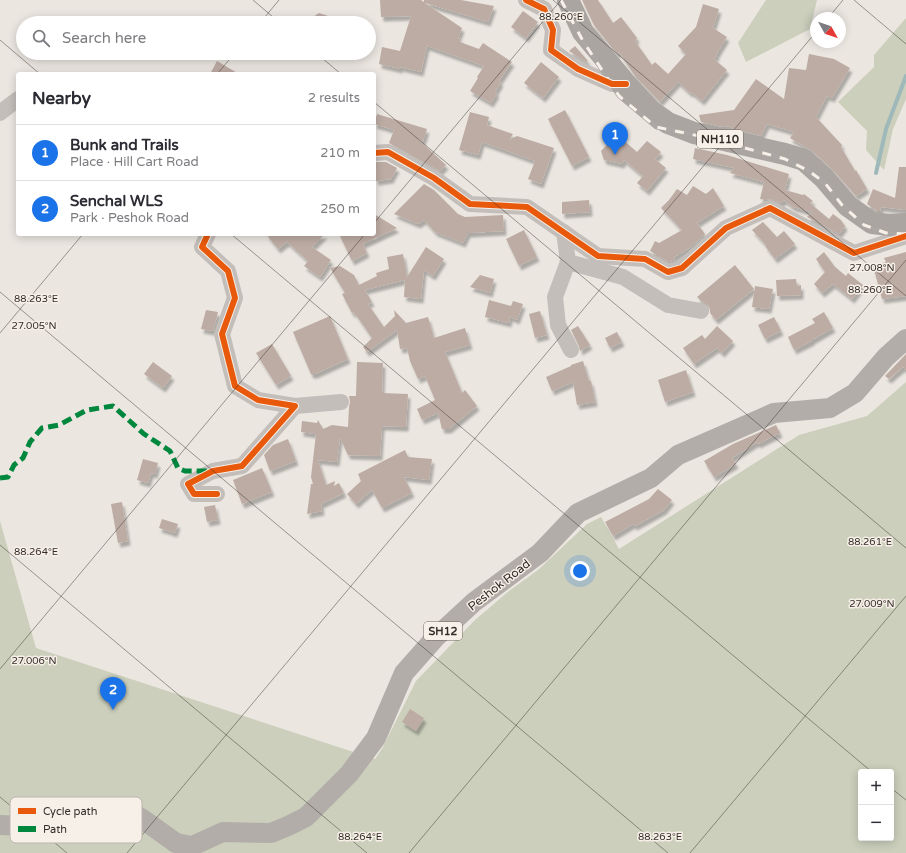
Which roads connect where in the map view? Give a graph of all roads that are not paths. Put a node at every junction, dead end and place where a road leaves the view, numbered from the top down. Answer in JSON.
{"nodes":[{"id":1,"x":526,"y":0,"type":"edge"},
{"id":2,"x":568,"y":0,"type":"edge"},
{"id":3,"x":626,"y":84,"type":"junction"},
{"id":4,"x":16,"y":100,"type":"edge"},
{"id":5,"x":0,"y":112,"type":"edge"},
{"id":6,"x":376,"y":153,"type":"edge"},
{"id":7,"x":906,"y":224,"type":"edge"},
{"id":8,"x":564,"y":232,"type":"junction"},
{"id":9,"x":207,"y":236,"type":"edge"},
{"id":10,"x":906,"y":236,"type":"edge"},
{"id":11,"x":568,"y":262,"type":"junction"},
{"id":12,"x":701,"y":311,"type":"dead end"},
{"id":13,"x":906,"y":339,"type":"edge"},
{"id":14,"x":571,"y":350,"type":"dead end"},
{"id":15,"x":341,"y":402,"type":"dead end"},
{"id":16,"x":295,"y":406,"type":"junction"},
{"id":17,"x":218,"y":494,"type":"dead end"},
{"id":18,"x":142,"y":819,"type":"edge"},
{"id":19,"x":0,"y":824,"type":"edge"},
{"id":20,"x":10,"y":825,"type":"edge"}],
"edges":[{"from":1,"to":3,"type":"street"},
{"from":2,"to":3,"type":"highway","number":"NH110"},
{"from":3,"to":7,"type":"highway","number":"NH110"},
{"from":4,"to":5,"type":"street"},
{"from":6,"to":8,"type":"street"},
{"from":8,"to":10,"type":"street"},
{"from":8,"to":11,"type":"street"},
{"from":9,"to":16,"type":"street"},
{"from":11,"to":12,"type":"street"},
{"from":11,"to":14,"type":"street"},
{"from":13,"to":18,"type":"main road","name":"Peshok Road","number":"SH12"},
{"from":15,"to":16,"type":"street"},
{"from":16,"to":17,"type":"street"},
{"from":19,"to":20,"type":"main road","name":"Peshok Road","number":"SH12"}]}
